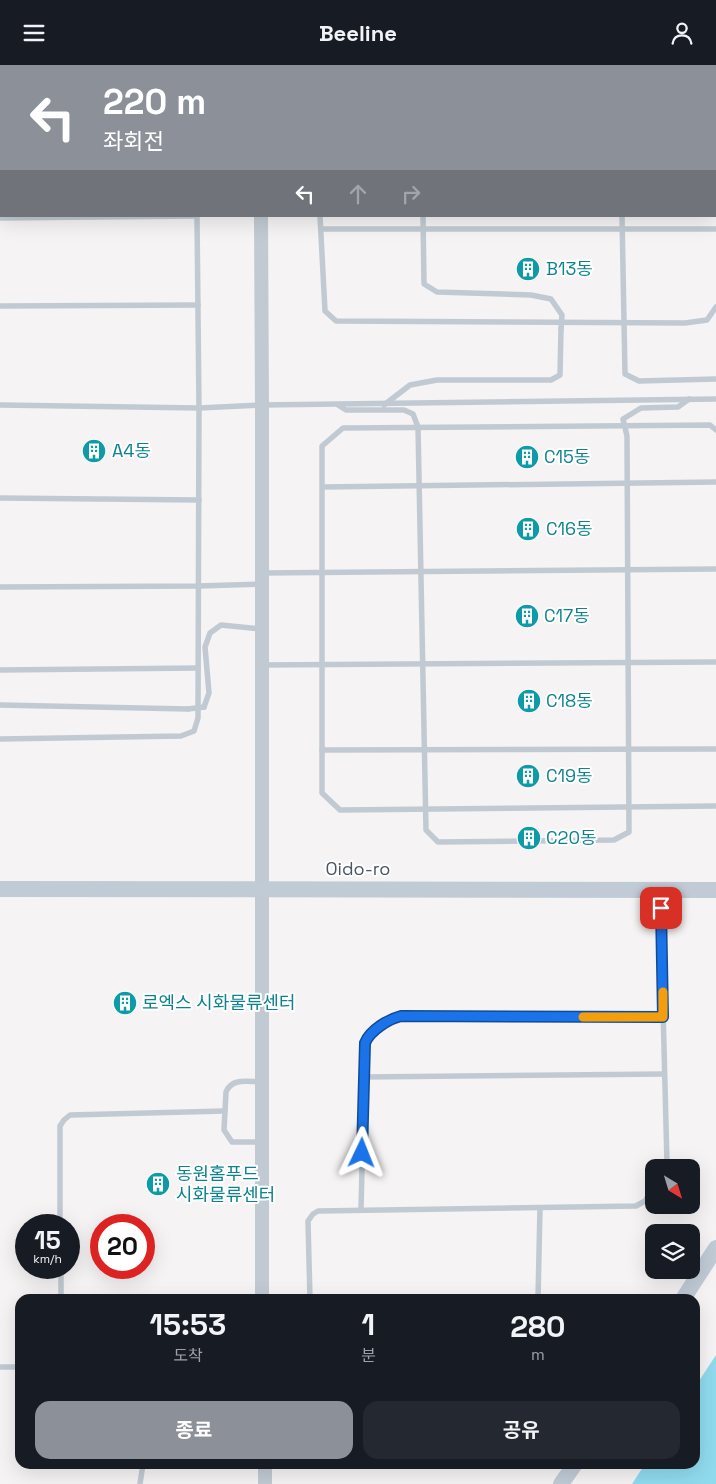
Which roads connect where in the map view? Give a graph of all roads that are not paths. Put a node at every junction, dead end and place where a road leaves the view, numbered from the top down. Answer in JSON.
{"nodes":[{"id":1,"x":98,"y":217,"type":"edge"},
{"id":2,"x":197,"y":217,"type":"edge"},
{"id":3,"x":261,"y":217,"type":"edge"},
{"id":4,"x":320,"y":217,"type":"edge"},
{"id":5,"x":423,"y":217,"type":"edge"},
{"id":6,"x":622,"y":217,"type":"edge"},
{"id":7,"x":0,"y":218,"type":"edge"},
{"id":8,"x":320,"y":229,"type":"junction"},
{"id":9,"x":716,"y":229,"type":"edge"},
{"id":10,"x":198,"y":305,"type":"junction"},
{"id":11,"x":0,"y":306,"type":"edge"},
{"id":12,"x":716,"y":307,"type":"edge"},
{"id":13,"x":716,"y":379,"type":"edge"},
{"id":14,"x":688,"y":399,"type":"junction"},
{"id":15,"x":716,"y":399,"type":"edge"},
{"id":16,"x":0,"y":405,"type":"edge"},
{"id":17,"x":262,"y":405,"type":"junction"},
{"id":18,"x":338,"y":405,"type":"junction"},
{"id":19,"x":384,"y":405,"type":"junction"},
{"id":20,"x":199,"y":408,"type":"junction"},
{"id":21,"x":716,"y":430,"type":"edge"},
{"id":22,"x":716,"y":482,"type":"edge"},
{"id":23,"x":323,"y":487,"type":"junction"},
{"id":24,"x":0,"y":498,"type":"edge"},
{"id":25,"x":199,"y":500,"type":"junction"},
{"id":26,"x":716,"y":569,"type":"edge"},
{"id":27,"x":323,"y":573,"type":"junction"},
{"id":28,"x":261,"y":579,"type":"junction"},
{"id":29,"x":198,"y":586,"type":"junction"},
{"id":30,"x":0,"y":587,"type":"edge"},
{"id":31,"x":261,"y":629,"type":"junction"},
{"id":32,"x":716,"y":663,"type":"edge"},
{"id":33,"x":322,"y":664,"type":"junction"},
{"id":34,"x":262,"y":665,"type":"junction"},
{"id":35,"x":198,"y":667,"type":"junction"},
{"id":36,"x":0,"y":670,"type":"edge"},
{"id":37,"x":0,"y":705,"type":"edge"},
{"id":38,"x":0,"y":739,"type":"edge"},
{"id":39,"x":716,"y":749,"type":"edge"},
{"id":40,"x":322,"y":750,"type":"junction"},
{"id":41,"x":716,"y":806,"type":"edge"},
{"id":42,"x":0,"y":889,"type":"edge"},
{"id":43,"x":262,"y":889,"type":"junction"},
{"id":44,"x":660,"y":890,"type":"junction"},
{"id":45,"x":716,"y":890,"type":"edge"},
{"id":46,"x":663,"y":1017,"type":"junction"},
{"id":47,"x":664,"y":1074,"type":"junction"},
{"id":48,"x":364,"y":1077,"type":"junction"},
{"id":49,"x":262,"y":1082,"type":"junction"},
{"id":50,"x":225,"y":1111,"type":"junction"},
{"id":51,"x":262,"y":1142,"type":"junction"},
{"id":52,"x":666,"y":1159,"type":"edge"},
{"id":53,"x":645,"y":1201,"type":"edge"},
{"id":54,"x":540,"y":1207,"type":"junction"},
{"id":55,"x":361,"y":1210,"type":"junction"},
{"id":56,"x":60,"y":1214,"type":"edge"},
{"id":57,"x":716,"y":1248,"type":"edge"},
{"id":58,"x":61,"y":1279,"type":"edge"},
{"id":59,"x":61,"y":1294,"type":"edge"},
{"id":60,"x":262,"y":1294,"type":"edge"},
{"id":61,"x":310,"y":1294,"type":"edge"},
{"id":62,"x":538,"y":1294,"type":"edge"},
{"id":63,"x":686,"y":1294,"type":"edge"},
{"id":64,"x":0,"y":1367,"type":"edge"},
{"id":65,"x":15,"y":1367,"type":"edge"},
{"id":66,"x":142,"y":1469,"type":"edge"},
{"id":67,"x":265,"y":1469,"type":"edge"},
{"id":68,"x":572,"y":1469,"type":"edge"},
{"id":69,"x":140,"y":1484,"type":"edge"},
{"id":70,"x":265,"y":1484,"type":"edge"},
{"id":71,"x":562,"y":1484,"type":"edge"}],
"edges":[{"from":1,"to":7,"type":"lane"},
{"from":2,"to":10,"type":"lane"},
{"from":3,"to":17,"type":"street"},
{"from":4,"to":8,"type":"lane"},
{"from":5,"to":19,"type":"lane","bridge":true},
{"from":6,"to":13,"type":"lane","bridge":true},
{"from":8,"to":9,"type":"lane"},
{"from":8,"to":12,"type":"lane"},
{"from":10,"to":11,"type":"lane"},
{"from":10,"to":20,"type":"lane"},
{"from":14,"to":15,"type":"lane"},
{"from":14,"to":18,"type":"lane","bridge":true},
{"from":14,"to":19,"type":"lane"},
{"from":16,"to":20,"type":"lane"},
{"from":17,"to":18,"type":"lane"},
{"from":17,"to":20,"type":"lane"},
{"from":17,"to":28,"type":"street"},
{"from":18,"to":19,"type":"lane"},
{"from":20,"to":25,"type":"lane"},
{"from":21,"to":23,"type":"lane"},
{"from":22,"to":23,"type":"lane"},
{"from":23,"to":27,"type":"lane"},
{"from":24,"to":25,"type":"lane"},
{"from":25,"to":29,"type":"lane"},
{"from":26,"to":27,"type":"lane"},
{"from":27,"to":28,"type":"lane"},
{"from":27,"to":33,"type":"lane"},
{"from":28,"to":29,"type":"lane"},
{"from":28,"to":31,"type":"street"},
{"from":29,"to":30,"type":"lane"},
{"from":29,"to":35,"type":"lane"},
{"from":31,"to":34,"type":"street"},
{"from":31,"to":37,"type":"lane","bridge":true},
{"from":32,"to":33,"type":"lane"},
{"from":33,"to":34,"type":"lane"},
{"from":33,"to":40,"type":"lane"},
{"from":34,"to":43,"type":"street"},
{"from":35,"to":36,"type":"lane"},
{"from":35,"to":38,"type":"lane"},
{"from":39,"to":40,"type":"lane"},
{"from":40,"to":41,"type":"lane"},
{"from":42,"to":43,"type":"main road","name":"Oido-ro"},
{"from":43,"to":44,"type":"main road","name":"Oido-ro"},
{"from":43,"to":49,"type":"street"},
{"from":44,"to":45,"type":"main road","name":"Oido-ro"},
{"from":44,"to":46,"type":"lane"},
{"from":46,"to":47,"type":"lane"},
{"from":46,"to":48,"type":"lane"},
{"from":47,"to":48,"type":"lane"},
{"from":47,"to":52,"type":"lane"},
{"from":48,"to":55,"type":"lane"},
{"from":49,"to":50,"type":"lane"},
{"from":49,"to":51,"type":"street"},
{"from":50,"to":51,"type":"lane"},
{"from":50,"to":56,"type":"lane"},
{"from":51,"to":60,"type":"street"},
{"from":53,"to":54,"type":"lane"},
{"from":54,"to":55,"type":"lane"},
{"from":54,"to":62,"type":"lane"},
{"from":55,"to":61,"type":"lane"},
{"from":57,"to":63,"type":"main road"},
{"from":58,"to":59,"type":"lane"},
{"from":64,"to":65,"type":"lane"},
{"from":66,"to":69,"type":"lane"},
{"from":67,"to":70,"type":"street"},
{"from":68,"to":71,"type":"main road"}]}
